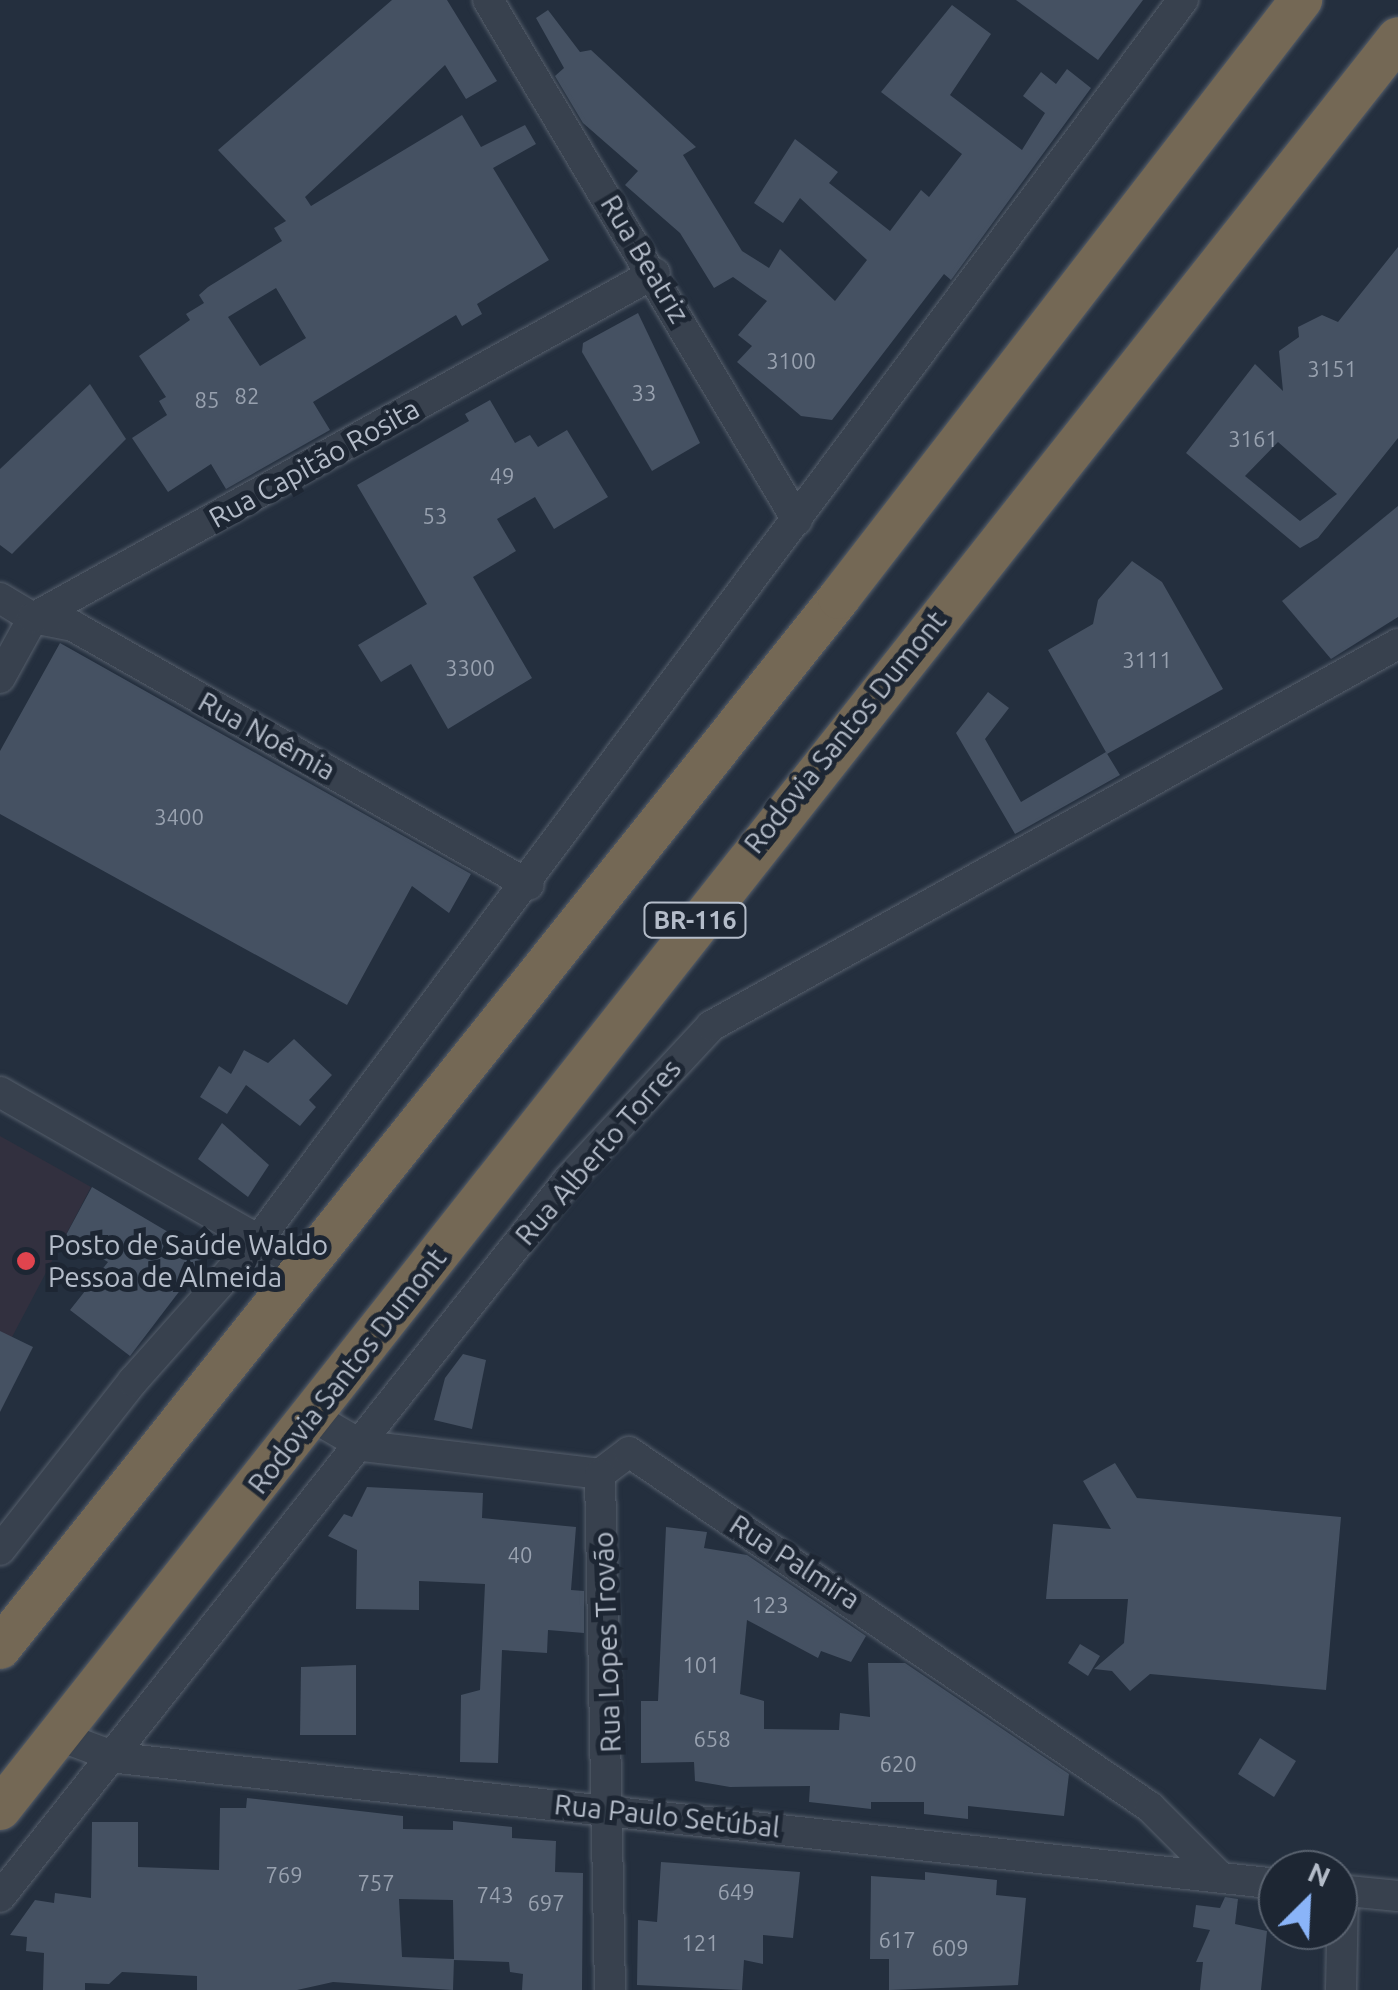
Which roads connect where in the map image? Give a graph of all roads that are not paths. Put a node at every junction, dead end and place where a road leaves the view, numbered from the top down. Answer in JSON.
{"nodes":[{"id":1,"x":488,"y":0,"type":"edge"},
{"id":2,"x":1184,"y":0,"type":"edge"},
{"id":3,"x":1301,"y":0,"type":"edge"},
{"id":4,"x":1398,"y":38,"type":"edge"},
{"id":5,"x":655,"y":274,"type":"junction"},
{"id":6,"x":798,"y":520,"type":"junction"},
{"id":7,"x":0,"y":598,"type":"edge"},
{"id":8,"x":34,"y":618,"type":"junction"},
{"id":9,"x":1398,"y":644,"type":"edge"},
{"id":10,"x":0,"y":678,"type":"edge"},
{"id":11,"x":530,"y":884,"type":"junction"},
{"id":12,"x":0,"y":1092,"type":"edge"},
{"id":13,"x":259,"y":1239,"type":"junction"},
{"id":14,"x":307,"y":1268,"type":"junction"},
{"id":15,"x":313,"y":1417,"type":"junction"},
{"id":16,"x":364,"y":1446,"type":"junction"},
{"id":17,"x":600,"y":1474,"type":"junction"},
{"id":18,"x":0,"y":1550,"type":"edge"},
{"id":19,"x":7,"y":1625,"type":"edge"},
{"id":20,"x":59,"y":1736,"type":"junction"},
{"id":21,"x":118,"y":1758,"type":"junction"},
{"id":22,"x":0,"y":1809,"type":"edge"},
{"id":23,"x":613,"y":1809,"type":"junction"},
{"id":24,"x":1221,"y":1878,"type":"junction"},
{"id":25,"x":1258,"y":1882,"type":"edge"},
{"id":26,"x":1358,"y":1892,"type":"edge"},
{"id":27,"x":1398,"y":1896,"type":"edge"},
{"id":28,"x":0,"y":1898,"type":"edge"},
{"id":29,"x":1341,"y":1950,"type":"edge"},
{"id":30,"x":610,"y":1990,"type":"edge"},
{"id":31,"x":1341,"y":1990,"type":"edge"}],
"edges":[{"from":1,"to":5,"type":"street","name":"Rua Beatriz"},
{"from":2,"to":6,"type":"street"},
{"from":3,"to":14,"type":"highway","number":"BR-116"},
{"from":4,"to":15,"type":"highway","name":"Rodovia Santos Dumont","number":"BR-116"},
{"from":5,"to":6,"type":"street","name":"Rua Beatriz"},
{"from":5,"to":8,"type":"street","name":"Rua Capitão Rosita"},
{"from":6,"to":11,"type":"street"},
{"from":7,"to":8,"type":"street","name":"Rua Noêmia"},
{"from":8,"to":10,"type":"street"},
{"from":8,"to":11,"type":"street","name":"Rua Noêmia"},
{"from":9,"to":16,"type":"street","name":"Rua Alberto Torres"},
{"from":11,"to":13,"type":"street"},
{"from":12,"to":13,"type":"street"},
{"from":13,"to":14,"type":"street"},
{"from":13,"to":18,"type":"street"},
{"from":14,"to":19,"type":"highway","number":"BR-116"},
{"from":15,"to":16,"type":"street","name":"Rua Palmira"},
{"from":15,"to":20,"type":"highway","name":"Rodovia Santos Dumont","number":"BR-116"},
{"from":16,"to":17,"type":"street","name":"Rua Palmira"},
{"from":16,"to":21,"type":"street","name":"Rua Alberto Torres"},
{"from":17,"to":23,"type":"street","name":"Rua Lopes Trovão"},
{"from":17,"to":24,"type":"street","name":"Rua Palmira"},
{"from":20,"to":21,"type":"street","name":"Rua Paulo Setúbal"},
{"from":20,"to":22,"type":"highway","name":"Rodovia Santos Dumont","number":"BR-116"},
{"from":21,"to":23,"type":"street","name":"Rua Paulo Setúbal"},
{"from":21,"to":28,"type":"street","name":"Rua Alberto Torres"},
{"from":23,"to":24,"type":"street","name":"Rua Paulo Setúbal"},
{"from":23,"to":30,"type":"street","name":"Rua Lopes Trovão"},
{"from":24,"to":25,"type":"street","name":"Rua Paulo Setúbal"},
{"from":26,"to":27,"type":"street"},
{"from":29,"to":31,"type":"street"}]}
